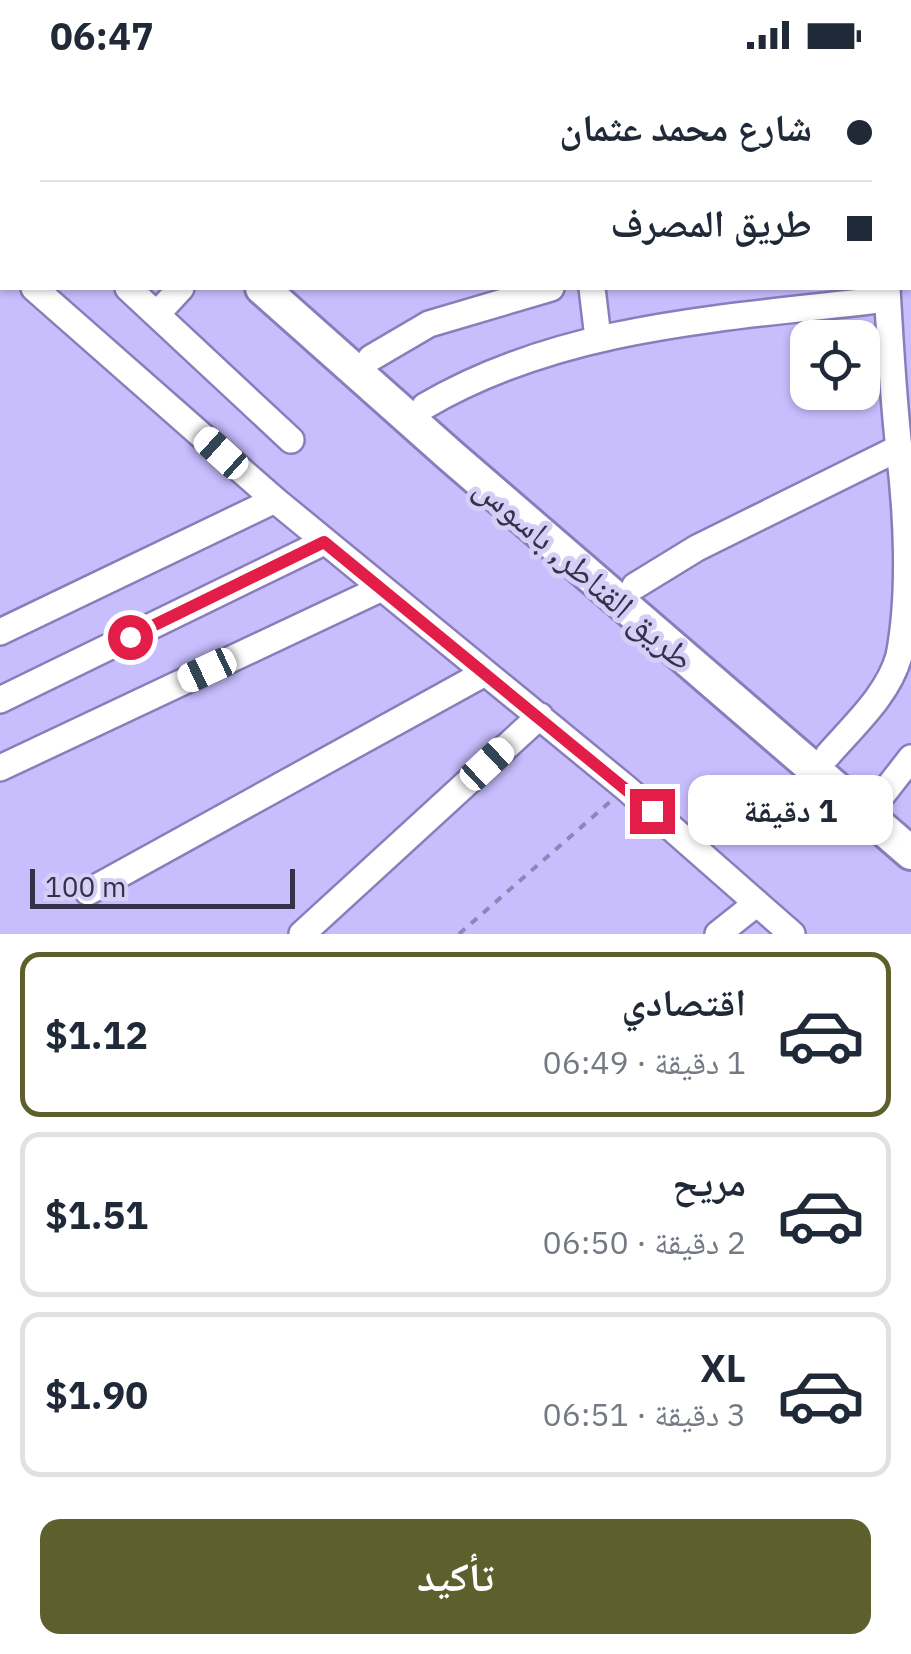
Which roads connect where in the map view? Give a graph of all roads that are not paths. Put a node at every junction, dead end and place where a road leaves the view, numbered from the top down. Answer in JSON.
{"nodes":[{"id":1,"x":36,"y":290,"type":"edge"},
{"id":2,"x":130,"y":290,"type":"edge"},
{"id":3,"x":180,"y":290,"type":"edge"},
{"id":4,"x":264,"y":290,"type":"edge"},
{"id":5,"x":297,"y":290,"type":"edge"},
{"id":6,"x":543,"y":290,"type":"edge"},
{"id":7,"x":592,"y":290,"type":"edge"},
{"id":8,"x":887,"y":293,"type":"edge"},
{"id":9,"x":157,"y":314,"type":"junction"},
{"id":10,"x":598,"y":338,"type":"junction"},
{"id":11,"x":901,"y":340,"type":"edge"},
{"id":12,"x":371,"y":358,"type":"junction"},
{"id":13,"x":425,"y":406,"type":"junction"},
{"id":14,"x":291,"y":440,"type":"dead end"},
{"id":15,"x":899,"y":448,"type":"junction"},
{"id":16,"x":908,"y":492,"type":"edge"},
{"id":17,"x":275,"y":500,"type":"junction"},
{"id":18,"x":324,"y":542,"type":"junction"},
{"id":19,"x":635,"y":586,"type":"junction"},
{"id":20,"x":380,"y":589,"type":"junction"},
{"id":21,"x":0,"y":632,"type":"edge"},
{"id":22,"x":908,"y":634,"type":"edge"},
{"id":23,"x":483,"y":674,"type":"junction"},
{"id":24,"x":0,"y":700,"type":"edge"},
{"id":25,"x":540,"y":716,"type":"junction"},
{"id":26,"x":828,"y":755,"type":"junction"},
{"id":27,"x":911,"y":758,"type":"edge"},
{"id":28,"x":0,"y":768,"type":"edge"},
{"id":29,"x":879,"y":799,"type":"junction"},
{"id":30,"x":911,"y":827,"type":"edge"},
{"id":31,"x":911,"y":853,"type":"edge"},
{"id":32,"x":88,"y":892,"type":"dead end"},
{"id":33,"x":757,"y":904,"type":"junction"},
{"id":34,"x":302,"y":934,"type":"edge"},
{"id":35,"x":718,"y":934,"type":"edge"},
{"id":36,"x":792,"y":934,"type":"edge"}],
"edges":[{"from":1,"to":17,"type":"street"},
{"from":2,"to":9,"type":"street"},
{"from":3,"to":9,"type":"street"},
{"from":4,"to":31,"type":"main road","name":"طريق القناطر, باسوس"},
{"from":5,"to":12,"type":"main road","name":"طريق القناطر, باسوس"},
{"from":6,"to":12,"type":"street"},
{"from":7,"to":10,"type":"street"},
{"from":8,"to":10,"type":"street"},
{"from":8,"to":11,"type":"street"},
{"from":9,"to":14,"type":"street"},
{"from":10,"to":13,"type":"street"},
{"from":11,"to":15,"type":"street"},
{"from":12,"to":13,"type":"main road","name":"طريق القناطر, باسوس"},
{"from":13,"to":19,"type":"main road","name":"طريق القناطر, باسوس"},
{"from":15,"to":16,"type":"street"},
{"from":15,"to":19,"type":"street"},
{"from":16,"to":22,"type":"street"},
{"from":17,"to":18,"type":"street"},
{"from":17,"to":21,"type":"street"},
{"from":18,"to":20,"type":"street"},
{"from":18,"to":24,"type":"street"},
{"from":19,"to":26,"type":"main road","name":"طريق القناطر, باسوس"},
{"from":20,"to":23,"type":"street"},
{"from":20,"to":28,"type":"street"},
{"from":22,"to":26,"type":"street"},
{"from":23,"to":25,"type":"street"},
{"from":23,"to":32,"type":"street"},
{"from":25,"to":33,"type":"street"},
{"from":25,"to":34,"type":"street"},
{"from":26,"to":29,"type":"main road","name":"طريق القناطر, باسوس"},
{"from":27,"to":29,"type":"street"},
{"from":29,"to":30,"type":"main road","name":"طريق القناطر, باسوس"},
{"from":33,"to":35,"type":"street"},
{"from":33,"to":36,"type":"street"}]}
